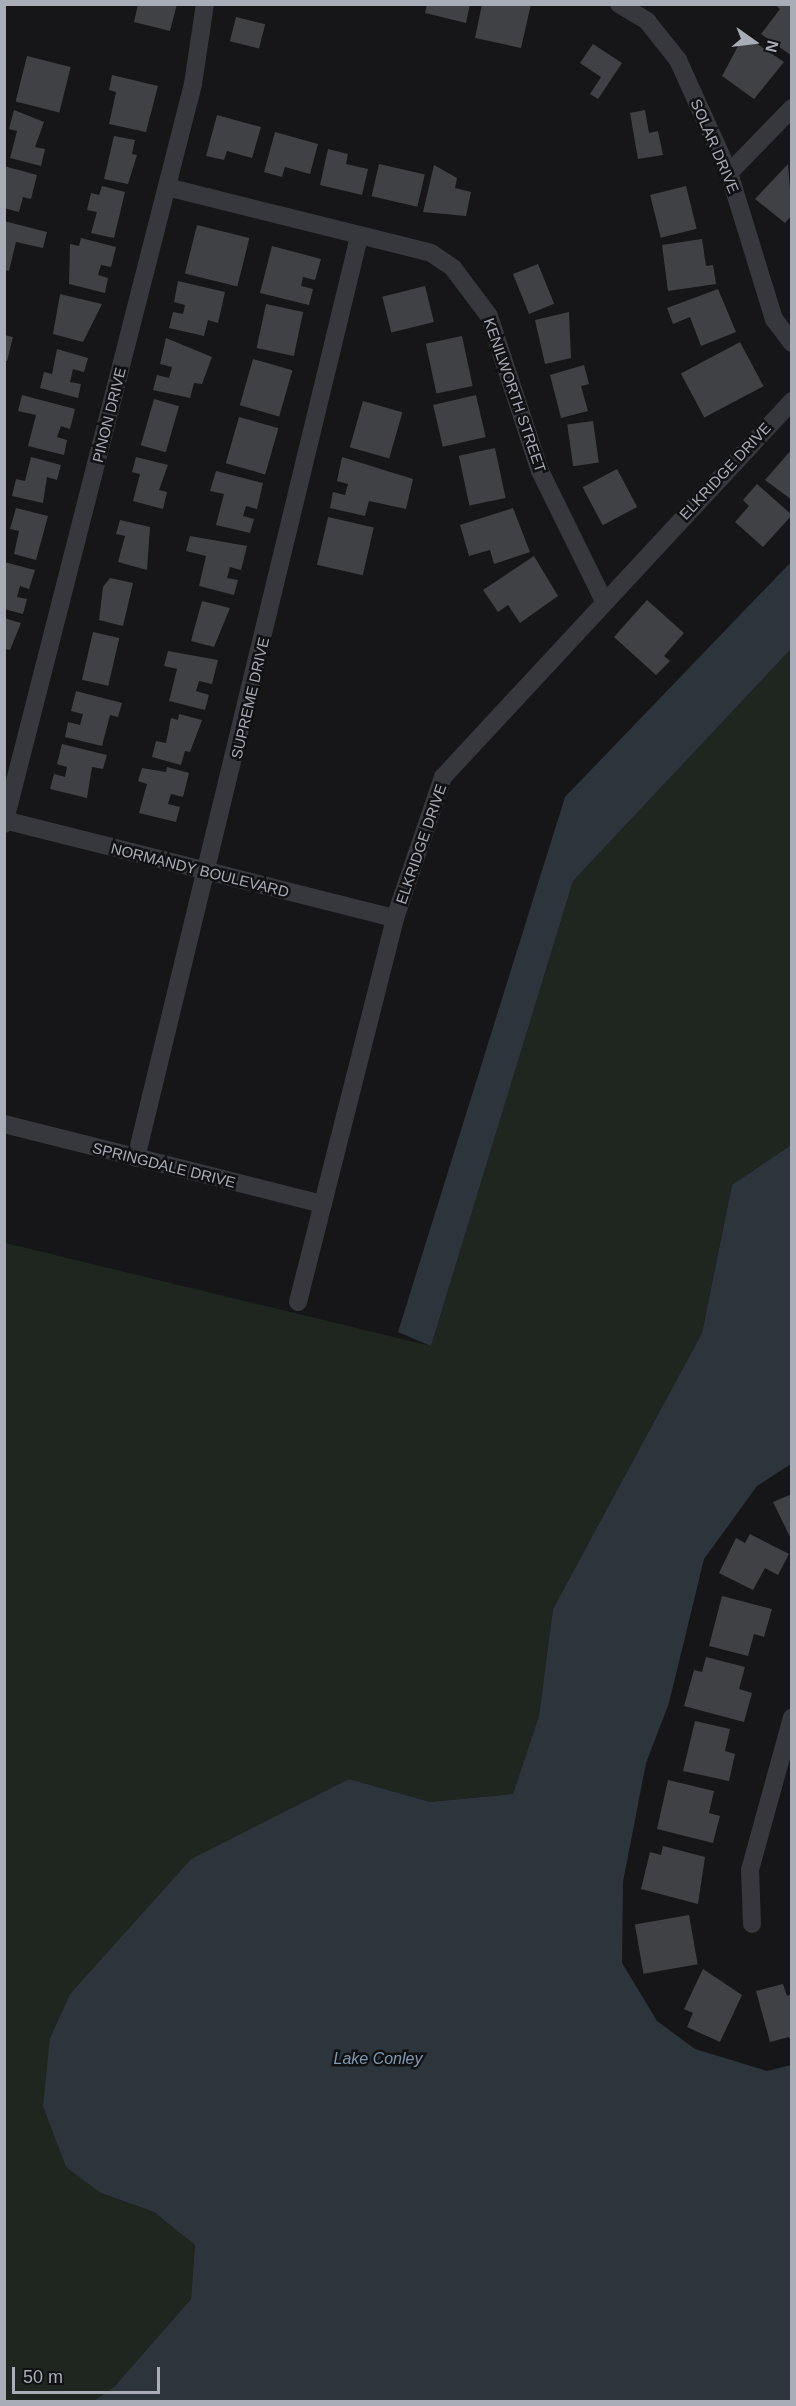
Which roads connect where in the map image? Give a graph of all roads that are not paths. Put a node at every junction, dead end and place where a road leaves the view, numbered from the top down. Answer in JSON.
{"nodes":[{"id":1,"x":205,"y":4,"type":"edge"},
{"id":2,"x":619,"y":4,"type":"edge"},
{"id":3,"x":792,"y":108,"type":"edge"},
{"id":4,"x":729,"y":173,"type":"junction"},
{"id":5,"x":167,"y":187,"type":"junction"},
{"id":6,"x":359,"y":237,"type":"junction"},
{"id":7,"x":792,"y":343,"type":"edge"},
{"id":8,"x":792,"y":401,"type":"edge"},
{"id":9,"x":604,"y":601,"type":"junction"},
{"id":10,"x":5,"y":822,"type":"edge"},
{"id":11,"x":209,"y":873,"type":"junction"},
{"id":12,"x":395,"y":918,"type":"junction"},
{"id":13,"x":4,"y":1125,"type":"edge"},
{"id":14,"x":136,"y":1158,"type":"junction"},
{"id":15,"x":323,"y":1204,"type":"junction"},
{"id":16,"x":298,"y":1302,"type":"dead end"},
{"id":17,"x":792,"y":1718,"type":"edge"},
{"id":18,"x":788,"y":1742,"type":"edge"},
{"id":19,"x":752,"y":1924,"type":"dead end"}],
"edges":[{"from":1,"to":5,"type":"street","name":"PINON DRIVE"},
{"from":2,"to":4,"type":"street","name":"SOLAR DRIVE"},
{"from":3,"to":4,"type":"street"},
{"from":4,"to":7,"type":"street","name":"SOLAR DRIVE"},
{"from":5,"to":6,"type":"street","name":"KENILWORTH STREET"},
{"from":5,"to":10,"type":"street","name":"PINON DRIVE"},
{"from":6,"to":9,"type":"street","name":"KENILWORTH STREET"},
{"from":6,"to":11,"type":"street","name":"SUPREME DRIVE"},
{"from":8,"to":9,"type":"street","name":"ELKRIDGE DRIVE"},
{"from":9,"to":12,"type":"street","name":"ELKRIDGE DRIVE"},
{"from":10,"to":11,"type":"street","name":"NORMANDY BOULEVARD"},
{"from":11,"to":12,"type":"street","name":"NORMANDY BOULEVARD"},
{"from":11,"to":14,"type":"street","name":"SUPREME DRIVE"},
{"from":12,"to":15,"type":"street","name":"ELKRIDGE DRIVE"},
{"from":13,"to":14,"type":"street","name":"SPRINGDALE DRIVE"},
{"from":14,"to":15,"type":"street","name":"SPRINGDALE DRIVE"},
{"from":15,"to":16,"type":"street","name":"ELKRIDGE DRIVE"},
{"from":17,"to":18,"type":"street"},
{"from":18,"to":19,"type":"street"}]}
